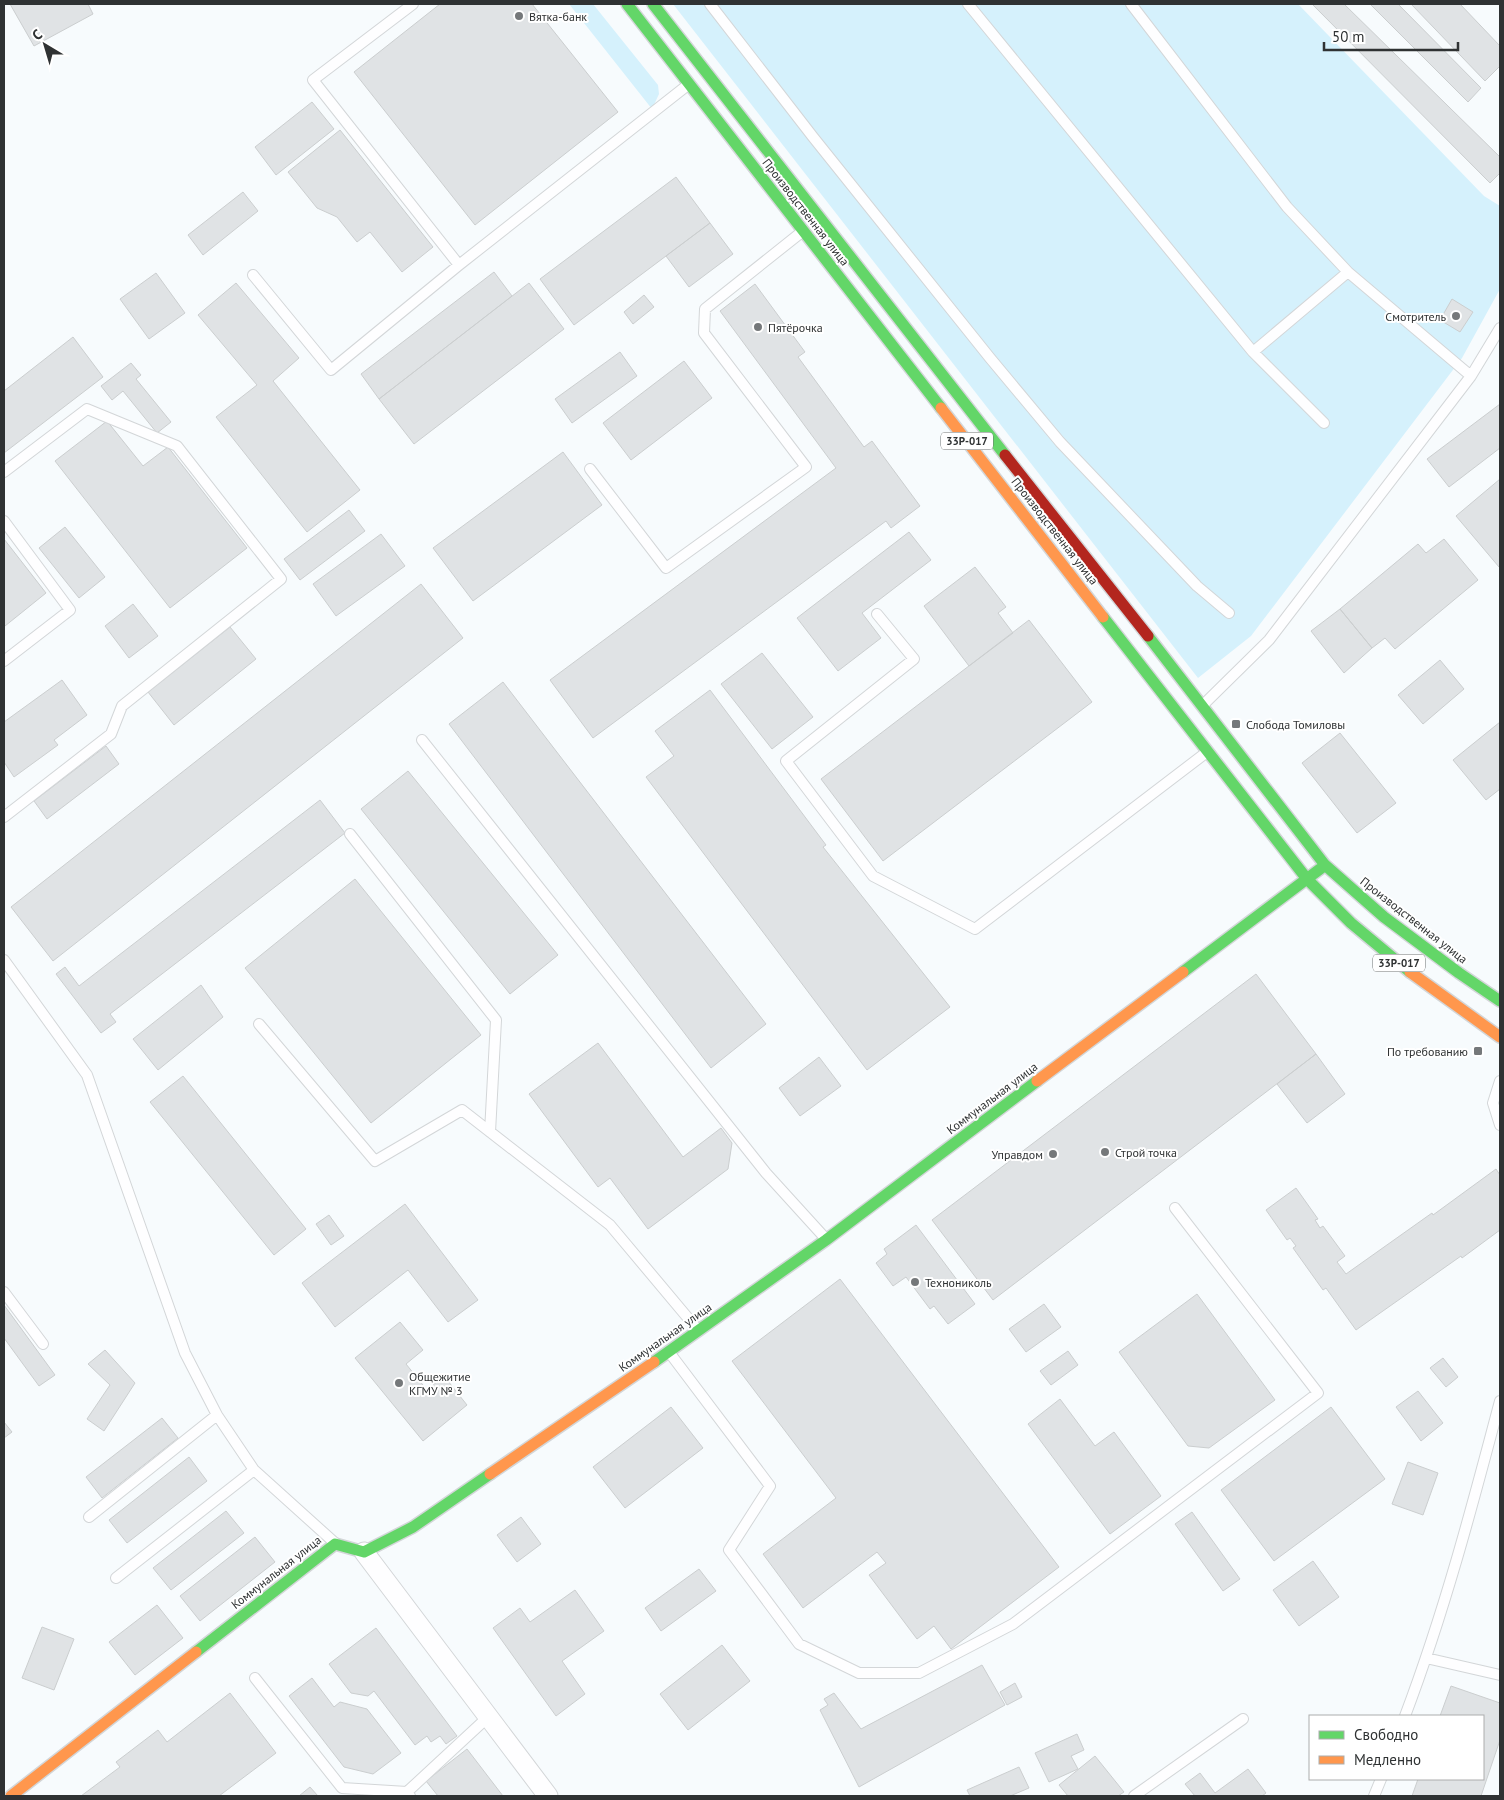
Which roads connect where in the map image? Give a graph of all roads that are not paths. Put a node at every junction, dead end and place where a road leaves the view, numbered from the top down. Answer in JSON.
{"nodes":[{"id":1,"x":413,"y":4,"type":"edge"},
{"id":2,"x":627,"y":4,"type":"edge"},
{"id":3,"x":653,"y":4,"type":"edge"},
{"id":4,"x":710,"y":4,"type":"edge"},
{"id":5,"x":968,"y":4,"type":"edge"},
{"id":6,"x":1131,"y":4,"type":"edge"},
{"id":7,"x":689,"y":84,"type":"junction"},
{"id":8,"x":804,"y":230,"type":"junction"},
{"id":9,"x":460,"y":265,"type":"junction"},
{"id":10,"x":1348,"y":272,"type":"junction"},
{"id":11,"x":253,"y":275,"type":"dead end"},
{"id":12,"x":1500,"y":328,"type":"edge"},
{"id":13,"x":1253,"y":352,"type":"junction"},
{"id":14,"x":1471,"y":376,"type":"junction"},
{"id":15,"x":1324,"y":422,"type":"dead end"},
{"id":16,"x":590,"y":469,"type":"dead end"},
{"id":17,"x":4,"y":472,"type":"edge"},
{"id":18,"x":4,"y":521,"type":"edge"},
{"id":19,"x":1228,"y":612,"type":"dead end"},
{"id":20,"x":877,"y":614,"type":"dead end"},
{"id":21,"x":4,"y":661,"type":"edge"},
{"id":22,"x":1202,"y":706,"type":"junction"},
{"id":23,"x":422,"y":740,"type":"dead end"},
{"id":24,"x":1208,"y":751,"type":"junction"},
{"id":25,"x":4,"y":817,"type":"edge"},
{"id":26,"x":350,"y":834,"type":"dead end"},
{"id":27,"x":1325,"y":865,"type":"junction"},
{"id":28,"x":1307,"y":879,"type":"junction"},
{"id":29,"x":4,"y":960,"type":"edge"},
{"id":30,"x":1500,"y":1001,"type":"edge"},
{"id":31,"x":258,"y":1024,"type":"dead end"},
{"id":32,"x":1500,"y":1037,"type":"edge"},
{"id":33,"x":1500,"y":1081,"type":"edge"},
{"id":34,"x":1500,"y":1125,"type":"edge"},
{"id":35,"x":490,"y":1132,"type":"junction"},
{"id":36,"x":1175,"y":1208,"type":"dead end"},
{"id":37,"x":826,"y":1240,"type":"junction"},
{"id":38,"x":4,"y":1292,"type":"edge"},
{"id":39,"x":699,"y":1330,"type":"junction"},
{"id":40,"x":42,"y":1344,"type":"dead end"},
{"id":41,"x":669,"y":1352,"type":"junction"},
{"id":42,"x":1500,"y":1401,"type":"edge"},
{"id":43,"x":217,"y":1415,"type":"junction"},
{"id":44,"x":254,"y":1470,"type":"junction"},
{"id":45,"x":89,"y":1517,"type":"dead end"},
{"id":46,"x":336,"y":1544,"type":"junction"},
{"id":47,"x":364,"y":1552,"type":"junction"},
{"id":48,"x":116,"y":1578,"type":"dead end"},
{"id":49,"x":1426,"y":1658,"type":"junction"},
{"id":50,"x":1500,"y":1675,"type":"edge"},
{"id":51,"x":255,"y":1678,"type":"dead end"},
{"id":52,"x":1404,"y":1715,"type":"edge"},
{"id":53,"x":488,"y":1717,"type":"junction"},
{"id":54,"x":1243,"y":1719,"type":"dead end"},
{"id":55,"x":1381,"y":1780,"type":"edge"},
{"id":56,"x":25,"y":1792,"type":"edge"},
{"id":57,"x":408,"y":1794,"type":"edge"},
{"id":58,"x":11,"y":1796,"type":"edge"},
{"id":59,"x":548,"y":1796,"type":"edge"},
{"id":60,"x":1134,"y":1796,"type":"edge"},
{"id":61,"x":1374,"y":1796,"type":"edge"}],
"edges":[{"from":1,"to":9,"type":"lane"},
{"from":2,"to":7,"type":"main road","name":"Производственная улица","number":"33Р-017"},
{"from":3,"to":22,"type":"main road","name":"Производственная улица","number":"33Р-017"},
{"from":4,"to":19,"type":"lane"},
{"from":5,"to":13,"type":"lane"},
{"from":6,"to":10,"type":"lane"},
{"from":7,"to":8,"type":"main road","name":"Производственная улица","number":"33Р-017"},
{"from":7,"to":9,"type":"lane"},
{"from":8,"to":16,"type":"lane"},
{"from":8,"to":24,"type":"main road","name":"Производственная улица","number":"33Р-017"},
{"from":9,"to":11,"type":"lane"},
{"from":10,"to":13,"type":"lane"},
{"from":10,"to":14,"type":"lane"},
{"from":12,"to":14,"type":"lane"},
{"from":13,"to":15,"type":"lane"},
{"from":14,"to":22,"type":"lane"},
{"from":17,"to":25,"type":"lane"},
{"from":18,"to":21,"type":"lane"},
{"from":20,"to":24,"type":"lane"},
{"from":22,"to":27,"type":"main road","name":"Производственная улица","number":"33Р-017"},
{"from":23,"to":37,"type":"lane"},
{"from":24,"to":28,"type":"main road","name":"Производственная улица","number":"33Р-017"},
{"from":26,"to":35,"type":"lane"},
{"from":27,"to":28,"type":"main road","name":"Коммунальная улица"},
{"from":27,"to":30,"type":"main road","name":"Производственная улица","number":"33Р-017"},
{"from":28,"to":32,"type":"main road","name":"Производственная улица","number":"33Р-017"},
{"from":28,"to":37,"type":"main road","name":"Коммунальная улица"},
{"from":29,"to":43,"type":"lane"},
{"from":31,"to":35,"type":"lane"},
{"from":33,"to":34,"type":"lane"},
{"from":35,"to":39,"type":"lane"},
{"from":36,"to":41,"type":"lane"},
{"from":37,"to":39,"type":"main road","name":"Коммунальная улица"},
{"from":38,"to":40,"type":"lane"},
{"from":39,"to":41,"type":"main road","name":"Коммунальная улица"},
{"from":41,"to":47,"type":"main road","name":"Коммунальная улица"},
{"from":42,"to":49,"type":"lane"},
{"from":43,"to":44,"type":"lane"},
{"from":43,"to":45,"type":"lane"},
{"from":44,"to":46,"type":"lane"},
{"from":44,"to":48,"type":"lane"},
{"from":46,"to":47,"type":"main road","name":"Коммунальная улица"},
{"from":46,"to":56,"type":"main road","name":"Коммунальная улица"},
{"from":47,"to":53,"type":"street"},
{"from":49,"to":50,"type":"lane"},
{"from":49,"to":52,"type":"lane"},
{"from":51,"to":57,"type":"lane"},
{"from":53,"to":57,"type":"lane"},
{"from":53,"to":59,"type":"street"},
{"from":54,"to":60,"type":"lane"},
{"from":55,"to":61,"type":"lane"},
{"from":56,"to":58,"type":"main road","name":"Коммунальная улица"}]}
